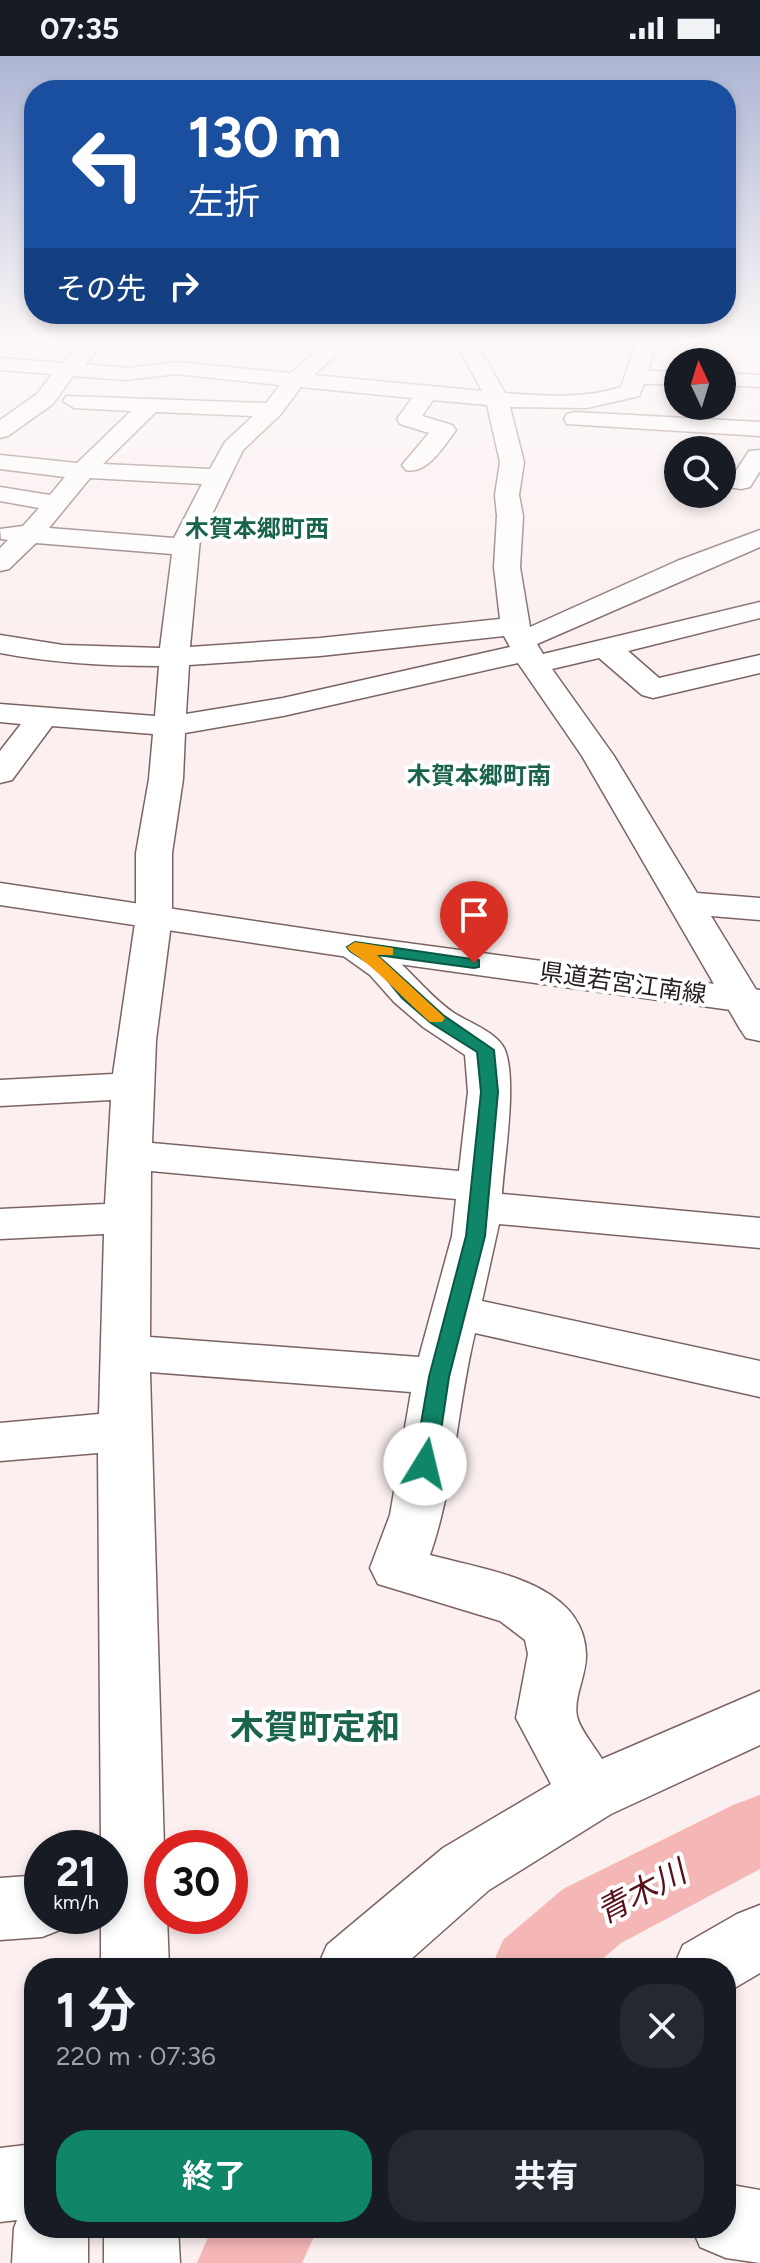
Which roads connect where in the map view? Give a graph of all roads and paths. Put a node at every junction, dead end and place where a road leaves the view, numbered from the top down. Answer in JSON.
{"nodes":[{"id":1,"x":111,"y":444,"type":"edge"},
{"id":2,"x":236,"y":444,"type":"edge"},
{"id":3,"x":432,"y":444,"type":"edge"},
{"id":4,"x":508,"y":444,"type":"edge"},
{"id":5,"x":750,"y":456,"type":"edge"},
{"id":6,"x":0,"y":462,"type":"edge"},
{"id":7,"x":414,"y":465,"type":"dead end"},
{"id":8,"x":84,"y":471,"type":"junction"},
{"id":9,"x":217,"y":477,"type":"junction"},
{"id":10,"x":736,"y":481,"type":"edge"},
{"id":11,"x":0,"y":494,"type":"edge"},
{"id":12,"x":56,"y":503,"type":"junction"},
{"id":13,"x":0,"y":532,"type":"edge"},
{"id":14,"x":30,"y":534,"type":"junction"},
{"id":15,"x":760,"y":538,"type":"edge"},
{"id":16,"x":188,"y":547,"type":"junction"},
{"id":17,"x":0,"y":563,"type":"edge"},
{"id":18,"x":687,"y":567,"type":"junction"},
{"id":19,"x":749,"y":593,"type":"edge"},
{"id":20,"x":0,"y":644,"type":"edge"},
{"id":21,"x":525,"y":646,"type":"junction"},
{"id":22,"x":603,"y":647,"type":"junction"},
{"id":23,"x":172,"y":658,"type":"junction"},
{"id":24,"x":760,"y":664,"type":"edge"},
{"id":25,"x":0,"y":713,"type":"edge"},
{"id":26,"x":43,"y":717,"type":"junction"},
{"id":27,"x":168,"y":726,"type":"junction"},
{"id":28,"x":0,"y":773,"type":"edge"},
{"id":29,"x":0,"y":894,"type":"edge"},
{"id":30,"x":687,"y":903,"type":"junction"},
{"id":31,"x":760,"y":909,"type":"edge"},
{"id":32,"x":154,"y":916,"type":"junction"},
{"id":33,"x":355,"y":947,"type":"junction"},
{"id":34,"x":753,"y":1010,"type":"edge"},
{"id":35,"x":133,"y":1086,"type":"junction"},
{"id":36,"x":0,"y":1093,"type":"edge"},
{"id":37,"x":130,"y":1155,"type":"junction"},
{"id":38,"x":478,"y":1197,"type":"junction"},
{"id":39,"x":128,"y":1218,"type":"junction"},
{"id":40,"x":0,"y":1224,"type":"edge"},
{"id":41,"x":760,"y":1233,"type":"edge"},
{"id":42,"x":456,"y":1312,"type":"junction"},
{"id":43,"x":126,"y":1353,"type":"junction"},
{"id":44,"x":439,"y":1377,"type":"junction"},
{"id":45,"x":760,"y":1379,"type":"edge"},
{"id":46,"x":124,"y":1431,"type":"junction"},
{"id":47,"x":0,"y":1442,"type":"edge"},
{"id":48,"x":760,"y":1717,"type":"edge"},
{"id":49,"x":589,"y":1794,"type":"junction"},
{"id":50,"x":122,"y":1830,"type":"edge"},
{"id":51,"x":24,"y":1907,"type":"edge"},
{"id":52,"x":0,"y":1909,"type":"edge"},
{"id":53,"x":128,"y":1932,"type":"edge"},
{"id":54,"x":760,"y":1936,"type":"edge"},
{"id":55,"x":133,"y":1958,"type":"edge"},
{"id":56,"x":363,"y":1958,"type":"edge"},
{"id":57,"x":724,"y":1958,"type":"edge"},
{"id":58,"x":24,"y":2182,"type":"edge"},
{"id":59,"x":0,"y":2185,"type":"edge"},
{"id":60,"x":736,"y":2223,"type":"edge"},
{"id":61,"x":760,"y":2227,"type":"edge"},
{"id":62,"x":51,"y":2238,"type":"edge"},
{"id":63,"x":141,"y":2238,"type":"edge"},
{"id":64,"x":50,"y":2263,"type":"edge"},
{"id":65,"x":142,"y":2263,"type":"edge"}],
"edges":[{"from":1,"to":8,"type":"street"},
{"from":2,"to":9,"type":"street"},
{"from":3,"to":7,"type":"street"},
{"from":4,"to":21,"type":"street"},
{"from":5,"to":10,"type":"street"},
{"from":6,"to":8,"type":"street"},
{"from":8,"to":9,"type":"street"},
{"from":8,"to":12,"type":"street"},
{"from":9,"to":16,"type":"street"},
{"from":11,"to":12,"type":"street"},
{"from":12,"to":14,"type":"street"},
{"from":13,"to":14,"type":"street"},
{"from":14,"to":16,"type":"street"},
{"from":14,"to":17,"type":"street"},
{"from":15,"to":18,"type":"street"},
{"from":16,"to":23,"type":"street"},
{"from":18,"to":19,"type":"street"},
{"from":18,"to":21,"type":"street"},
{"from":19,"to":22,"type":"street"},
{"from":20,"to":23,"type":"street"},
{"from":21,"to":22,"type":"street"},
{"from":21,"to":23,"type":"street"},
{"from":21,"to":27,"type":"street"},
{"from":21,"to":30,"type":"street"},
{"from":22,"to":24,"type":"street"},
{"from":23,"to":27,"type":"street"},
{"from":25,"to":26,"type":"street"},
{"from":26,"to":27,"type":"street"},
{"from":26,"to":28,"type":"street"},
{"from":27,"to":32,"type":"street"},
{"from":29,"to":32,"type":"street","name":"県道若宮江南線"},
{"from":30,"to":31,"type":"street"},
{"from":30,"to":34,"type":"street"},
{"from":32,"to":33,"type":"street","name":"県道若宮江南線"},
{"from":32,"to":35,"type":"street"},
{"from":33,"to":34,"type":"street","name":"県道若宮江南線"},
{"from":33,"to":38,"type":"street"},
{"from":35,"to":36,"type":"street"},
{"from":35,"to":37,"type":"street"},
{"from":37,"to":38,"type":"street"},
{"from":37,"to":39,"type":"street"},
{"from":38,"to":41,"type":"street"},
{"from":38,"to":42,"type":"street"},
{"from":39,"to":40,"type":"street"},
{"from":39,"to":43,"type":"street"},
{"from":42,"to":44,"type":"street"},
{"from":42,"to":45,"type":"street"},
{"from":43,"to":44,"type":"street"},
{"from":43,"to":46,"type":"street"},
{"from":44,"to":49,"type":"street"},
{"from":46,"to":47,"type":"street"},
{"from":46,"to":50,"type":"street"},
{"from":48,"to":49,"type":"street"},
{"from":49,"to":56,"type":"street"},
{"from":51,"to":52,"type":"street"},
{"from":53,"to":55,"type":"street"},
{"from":54,"to":57,"type":"street"},
{"from":58,"to":59,"type":"street"},
{"from":60,"to":61,"type":"street"},
{"from":62,"to":64,"type":"street"},
{"from":63,"to":65,"type":"street"}]}
